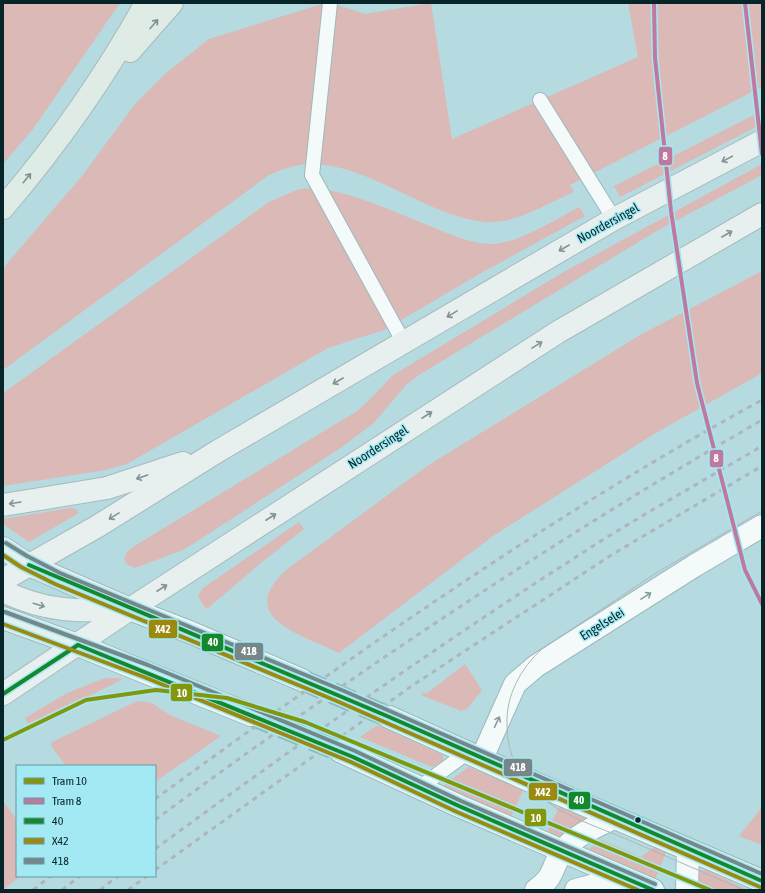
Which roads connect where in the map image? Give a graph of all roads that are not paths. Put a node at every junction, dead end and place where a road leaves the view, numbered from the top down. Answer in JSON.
{"nodes":[{"id":1,"x":146,"y":3,"type":"edge"},
{"id":2,"x":172,"y":3,"type":"edge"},
{"id":3,"x":330,"y":3,"type":"edge"},
{"id":4,"x":540,"y":100,"type":"dead end"},
{"id":5,"x":73,"y":117,"type":"junction"},
{"id":6,"x":762,"y":141,"type":"edge"},
{"id":7,"x":3,"y":208,"type":"edge"},
{"id":8,"x":762,"y":214,"type":"edge"},
{"id":9,"x":614,"y":219,"type":"junction"},
{"id":10,"x":404,"y":343,"type":"junction"},
{"id":11,"x":218,"y":451,"type":"junction"},
{"id":12,"x":3,"y":505,"type":"edge"},
{"id":13,"x":762,"y":526,"type":"edge"},
{"id":14,"x":3,"y":548,"type":"edge"},
{"id":15,"x":29,"y":565,"type":"junction"},
{"id":16,"x":3,"y":580,"type":"edge"},
{"id":17,"x":3,"y":591,"type":"edge"},
{"id":18,"x":130,"y":609,"type":"junction"},
{"id":19,"x":3,"y":618,"type":"edge"},
{"id":20,"x":78,"y":645,"type":"junction"},
{"id":21,"x":302,"y":680,"type":"tunnel mouth"},
{"id":22,"x":3,"y":694,"type":"edge"},
{"id":23,"x":251,"y":715,"type":"tunnel mouth"},
{"id":24,"x":389,"y":717,"type":"tunnel mouth"},
{"id":25,"x":340,"y":751,"type":"tunnel mouth"},
{"id":26,"x":475,"y":755,"type":"junction"},
{"id":27,"x":419,"y":788,"type":"junction"},
{"id":28,"x":614,"y":818,"type":"junction"},
{"id":29,"x":688,"y":850,"type":"junction"},
{"id":30,"x":562,"y":852,"type":"junction"},
{"id":31,"x":622,"y":878,"type":"junction"},
{"id":32,"x":762,"y":882,"type":"edge"},
{"id":33,"x":536,"y":890,"type":"edge"},
{"id":34,"x":576,"y":890,"type":"edge"},
{"id":35,"x":653,"y":890,"type":"edge"},
{"id":36,"x":687,"y":890,"type":"edge"}],
"edges":[{"from":1,"to":5,"type":"highway"},
{"from":5,"to":2,"type":"highway","one_way":true},
{"from":3,"to":10,"type":"lane"},
{"from":4,"to":9,"type":"lane"},
{"from":7,"to":5,"type":"highway","one_way":true},
{"from":6,"to":9,"type":"main road","name":"Noordersingel","one_way":true},
{"from":18,"to":8,"type":"main road","name":"Noordersingel","one_way":true},
{"from":9,"to":10,"type":"main road","name":"Noordersingel","one_way":true},
{"from":10,"to":11,"type":"main road","name":"Noordersingel","one_way":true},
{"from":11,"to":12,"type":"main road","one_way":true},
{"from":11,"to":15,"type":"main road","name":"Noordersingel","one_way":true},
{"from":26,"to":13,"type":"street","name":"Engelselei","one_way":true},
{"from":14,"to":15,"type":"main road"},
{"from":15,"to":16,"type":"main road","name":"Noordersingel"},
{"from":15,"to":18,"type":"main road"},
{"from":17,"to":18,"type":"main road","one_way":true},
{"from":18,"to":20,"type":"main road","name":"Noordersingel"},
{"from":18,"to":21,"type":"main road"},
{"from":19,"to":20,"type":"main road"},
{"from":20,"to":22,"type":"main road","name":"Noordersingel"},
{"from":20,"to":23,"type":"main road"},
{"from":24,"to":26,"type":"main road"},
{"from":25,"to":27,"type":"main road"},
{"from":26,"to":27,"type":"lane"},
{"from":26,"to":28,"type":"main road"},
{"from":27,"to":30,"type":"main road"},
{"from":28,"to":29,"type":"main road"},
{"from":28,"to":30,"type":"street"},
{"from":29,"to":32,"type":"main road"},
{"from":29,"to":36,"type":"street"},
{"from":30,"to":31,"type":"main road"},
{"from":30,"to":33,"type":"street"},
{"from":31,"to":34,"type":"street"},
{"from":31,"to":35,"type":"main road"}]}
